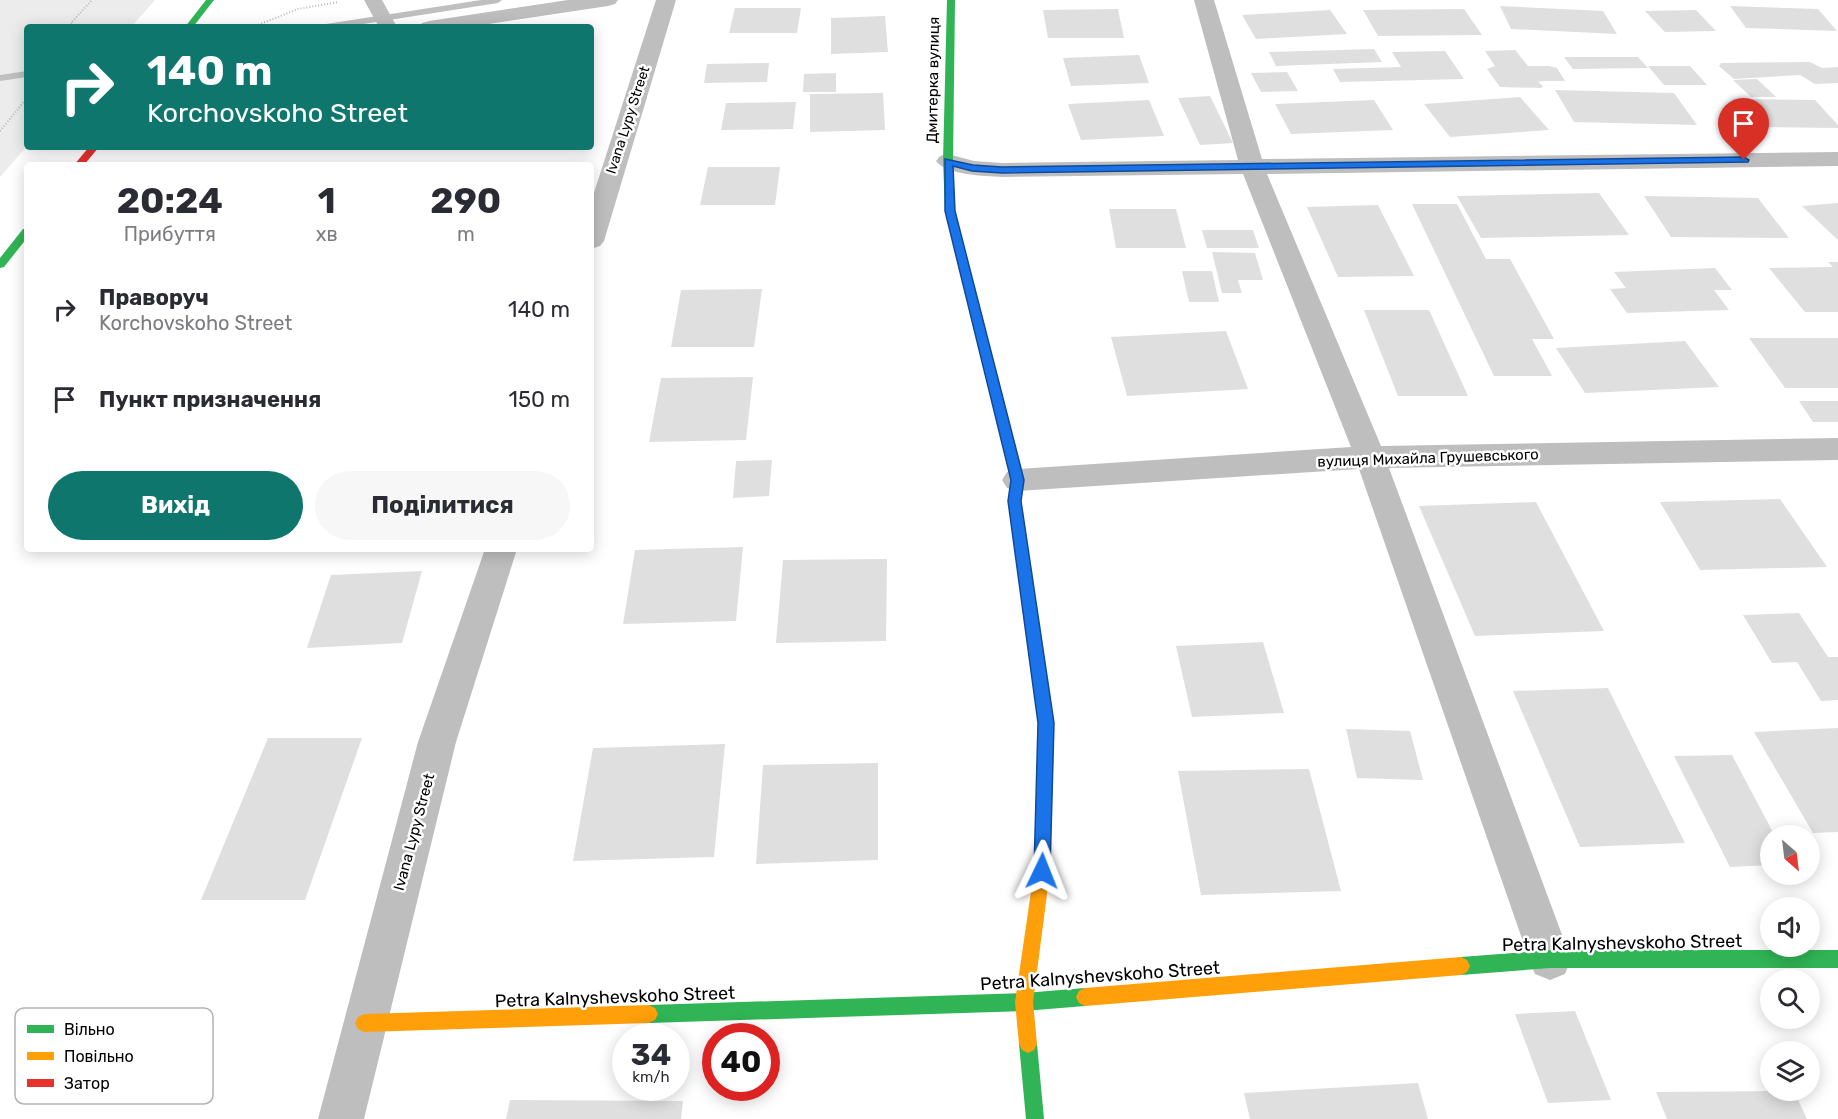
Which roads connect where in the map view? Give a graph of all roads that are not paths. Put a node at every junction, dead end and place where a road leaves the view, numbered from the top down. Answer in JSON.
{"nodes":[{"id":1,"x":210,"y":0,"type":"edge"},
{"id":2,"x":608,"y":0,"type":"edge"},
{"id":3,"x":666,"y":0,"type":"edge"},
{"id":4,"x":951,"y":0,"type":"edge"},
{"id":5,"x":1204,"y":0,"type":"edge"},
{"id":6,"x":191,"y":24,"type":"edge"},
{"id":7,"x":449,"y":24,"type":"edge"},
{"id":8,"x":92,"y":150,"type":"edge"},
{"id":9,"x":1838,"y":159,"type":"edge"},
{"id":10,"x":948,"y":161,"type":"junction"},
{"id":11,"x":82,"y":162,"type":"edge"},
{"id":12,"x":1252,"y":167,"type":"junction"},
{"id":13,"x":594,"y":231,"type":"edge"},
{"id":14,"x":24,"y":235,"type":"edge"},
{"id":15,"x":0,"y":265,"type":"edge"},
{"id":16,"x":1838,"y":449,"type":"edge"},
{"id":17,"x":1370,"y":458,"type":"junction"},
{"id":18,"x":1018,"y":480,"type":"junction"},
{"id":19,"x":500,"y":552,"type":"edge"},
{"id":20,"x":1838,"y":958,"type":"edge"},
{"id":21,"x":1550,"y":959,"type":"junction"},
{"id":22,"x":1024,"y":1002,"type":"junction"},
{"id":23,"x":364,"y":1023,"type":"junction"},
{"id":24,"x":340,"y":1119,"type":"edge"},
{"id":25,"x":1035,"y":1119,"type":"edge"}],
"edges":[{"from":1,"to":6,"type":"main road"},
{"from":2,"to":7,"type":"street"},
{"from":3,"to":13,"type":"street","name":"Ivana Lypy Street"},
{"from":4,"to":10,"type":"main road","name":"Дмитерка вулиця"},
{"from":5,"to":12,"type":"street"},
{"from":8,"to":11,"type":"main road"},
{"from":9,"to":12,"type":"street"},
{"from":10,"to":12,"type":"street"},
{"from":10,"to":18,"type":"main road","name":"Дмитерка вулиця"},
{"from":12,"to":17,"type":"street"},
{"from":14,"to":15,"type":"main road"},
{"from":16,"to":17,"type":"street","name":"вулиця Михайла Грушевського"},
{"from":17,"to":18,"type":"street","name":"вулиця Михайла Грушевського"},
{"from":17,"to":21,"type":"street"},
{"from":18,"to":22,"type":"main road","name":"Дмитерка вулиця"},
{"from":19,"to":23,"type":"street","name":"Ivana Lypy Street"},
{"from":20,"to":21,"type":"main road","name":"Petra Kalnyshevskoho Street"},
{"from":21,"to":22,"type":"main road","name":"Petra Kalnyshevskoho Street"},
{"from":22,"to":23,"type":"main road","name":"Petra Kalnyshevskoho Street"},
{"from":22,"to":25,"type":"main road","name":"Дмитерка вулиця"},
{"from":23,"to":24,"type":"street","name":"Ivana Lypy Street"}]}
